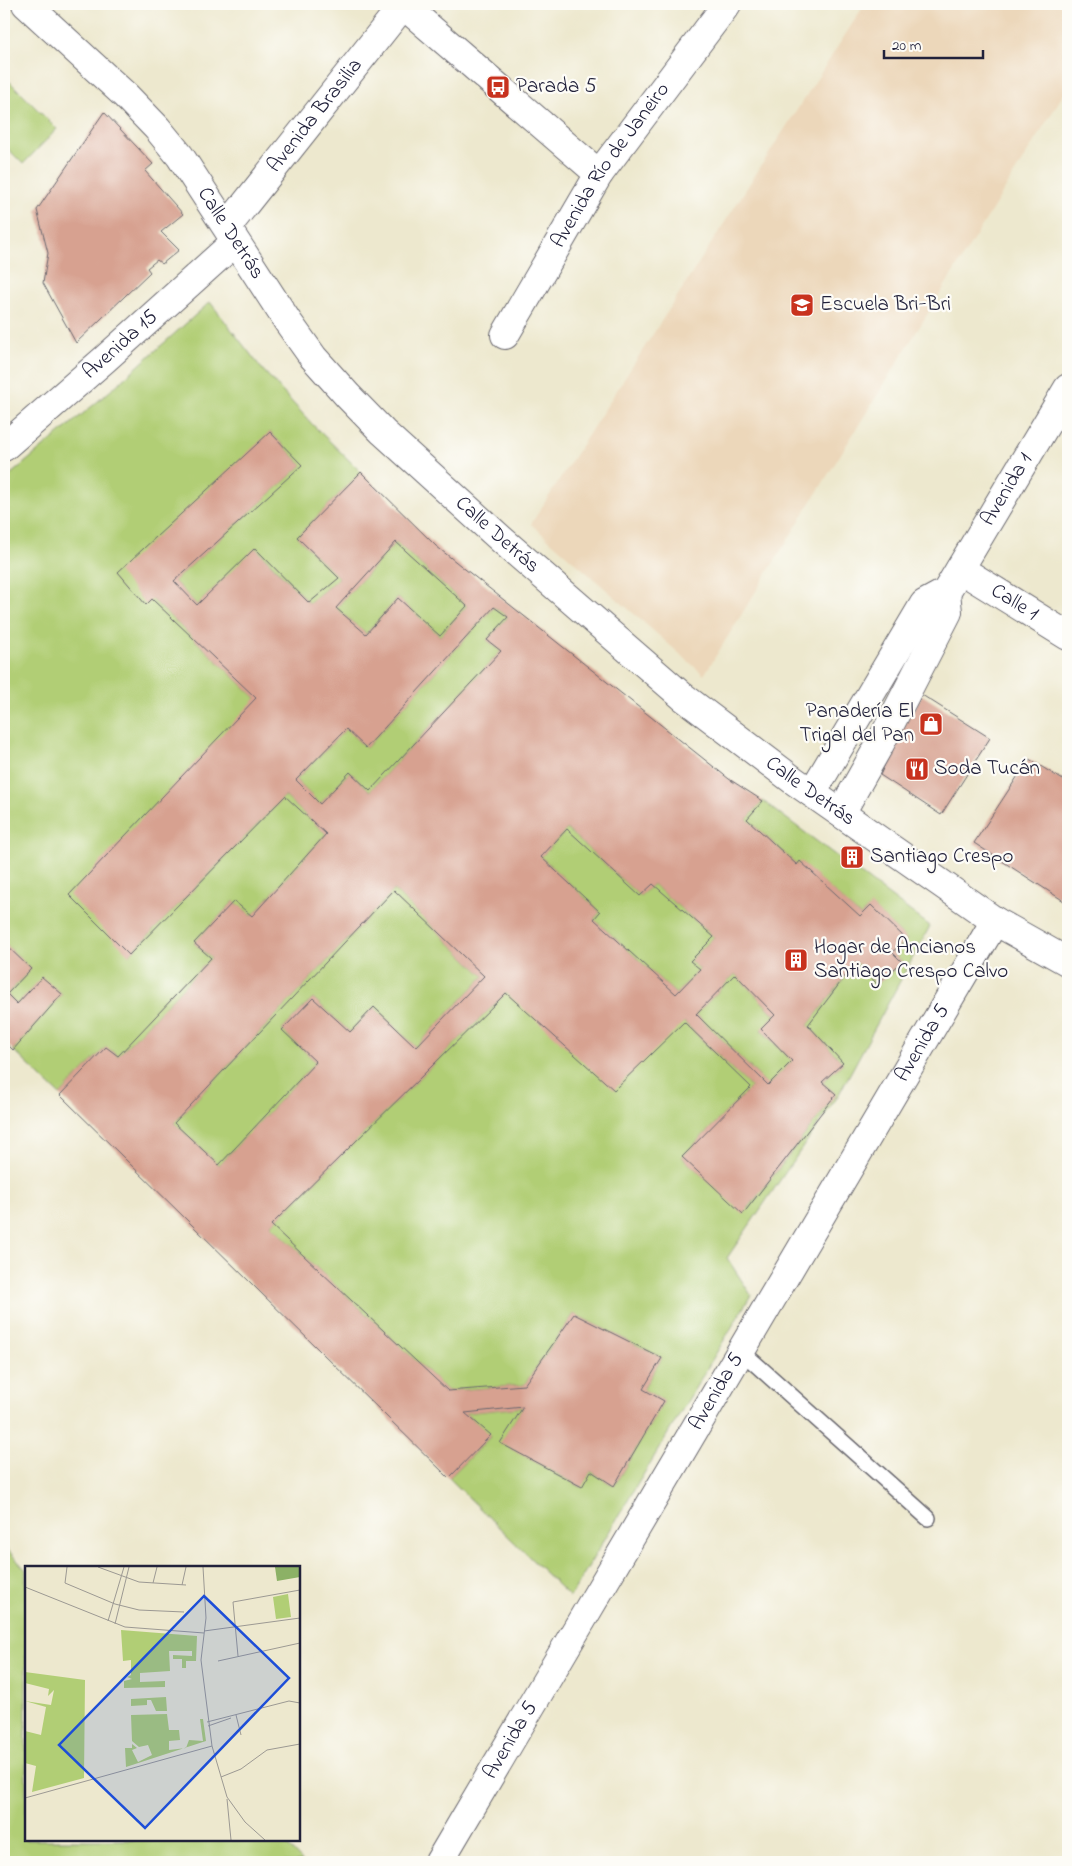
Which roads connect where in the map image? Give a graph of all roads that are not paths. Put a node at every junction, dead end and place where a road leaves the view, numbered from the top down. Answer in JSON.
{"nodes":[{"id":1,"x":26,"y":4,"type":"edge"},
{"id":2,"x":403,"y":4,"type":"edge"},
{"id":3,"x":727,"y":4,"type":"edge"},
{"id":4,"x":599,"y":174,"type":"junction"},
{"id":5,"x":231,"y":234,"type":"junction"},
{"id":6,"x":505,"y":335,"type":"dead end"},
{"id":7,"x":1068,"y":388,"type":"edge"},
{"id":8,"x":4,"y":447,"type":"edge"},
{"id":9,"x":953,"y":580,"type":"junction"},
{"id":10,"x":1068,"y":636,"type":"edge"},
{"id":11,"x":812,"y":793,"type":"junction"},
{"id":12,"x":841,"y":813,"type":"junction"},
{"id":13,"x":995,"y":921,"type":"junction"},
{"id":14,"x":1068,"y":962,"type":"edge"},
{"id":15,"x":740,"y":1351,"type":"junction"},
{"id":16,"x":928,"y":1518,"type":"dead end"},
{"id":17,"x":440,"y":1862,"type":"edge"}],
"edges":[{"from":1,"to":5,"type":"street","name":"Calle Detrás"},
{"from":2,"to":4,"type":"street"},
{"from":2,"to":5,"type":"street","name":"Avenida Brasilia"},
{"from":3,"to":4,"type":"street","name":"Avenida Río de Janeiro"},
{"from":4,"to":6,"type":"street","name":"Avenida Río de Janeiro"},
{"from":5,"to":8,"type":"street","name":"Avenida 15"},
{"from":5,"to":11,"type":"street","name":"Calle Detrás"},
{"from":7,"to":9,"type":"street","name":"Avenida 1"},
{"from":9,"to":10,"type":"street","name":"Calle 1"},
{"from":9,"to":11,"type":"street"},
{"from":9,"to":12,"type":"street"},
{"from":11,"to":12,"type":"street","name":"Calle Detrás"},
{"from":12,"to":13,"type":"street","name":"Calle Detrás"},
{"from":13,"to":14,"type":"street","name":"Calle Detrás"},
{"from":13,"to":15,"type":"street","name":"Avenida 5"},
{"from":15,"to":16,"type":"lane"},
{"from":15,"to":17,"type":"street","name":"Avenida 5"}]}
